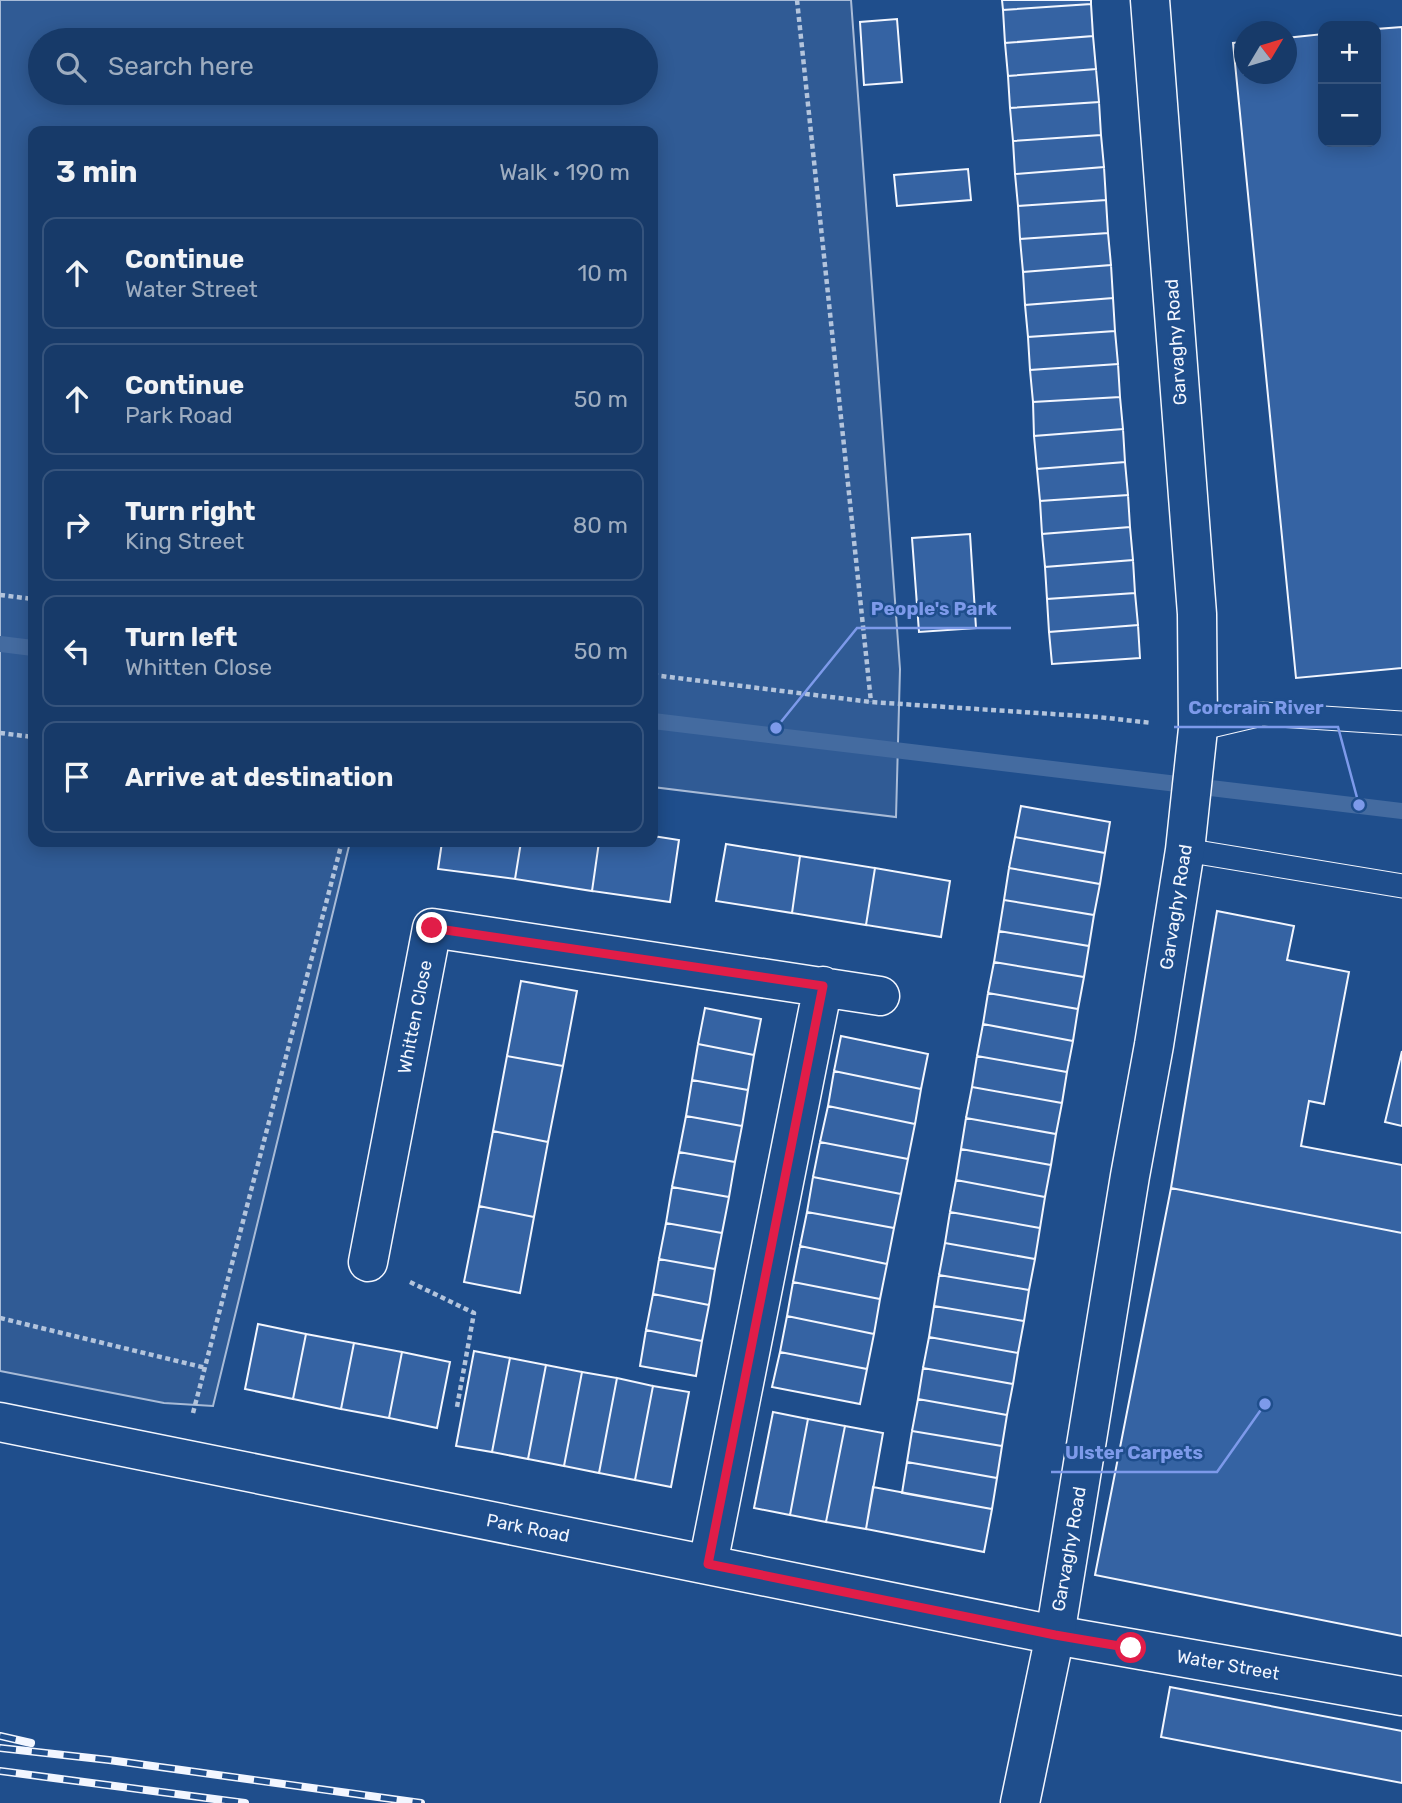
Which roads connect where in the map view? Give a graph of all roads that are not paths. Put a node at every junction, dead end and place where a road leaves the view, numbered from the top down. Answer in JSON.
{"nodes":[{"id":1,"x":1150,"y":0,"type":"edge"},
{"id":2,"x":1402,"y":723,"type":"edge"},
{"id":3,"x":1198,"y":729,"type":"junction"},
{"id":4,"x":1185,"y":850,"type":"junction"},
{"id":5,"x":1402,"y":886,"type":"edge"},
{"id":6,"x":823,"y":986,"type":"junction"},
{"id":7,"x":880,"y":996,"type":"dead end"},
{"id":8,"x":368,"y":1262,"type":"road end"},
{"id":9,"x":0,"y":1422,"type":"edge"},
{"id":10,"x":708,"y":1564,"type":"junction"},
{"id":11,"x":1055,"y":1635,"type":"junction"},
{"id":12,"x":1402,"y":1696,"type":"edge"},
{"id":13,"x":1020,"y":1803,"type":"edge"}],
"edges":[{"from":1,"to":3,"type":"street","name":"Garvaghy Road"},
{"from":2,"to":3,"type":"lane"},
{"from":3,"to":4,"type":"street","name":"Garvaghy Road"},
{"from":4,"to":5,"type":"lane"},
{"from":4,"to":11,"type":"street","name":"Garvaghy Road"},
{"from":6,"to":7,"type":"street","name":"Whitten Close"},
{"from":6,"to":8,"type":"street","name":"Whitten Close"},
{"from":6,"to":10,"type":"street"},
{"from":9,"to":10,"type":"street","name":"Park Road"},
{"from":10,"to":11,"type":"street","name":"Park Road"},
{"from":11,"to":12,"type":"street","name":"Water Street"},
{"from":11,"to":13,"type":"street","name":"Garvaghy Road"}]}
